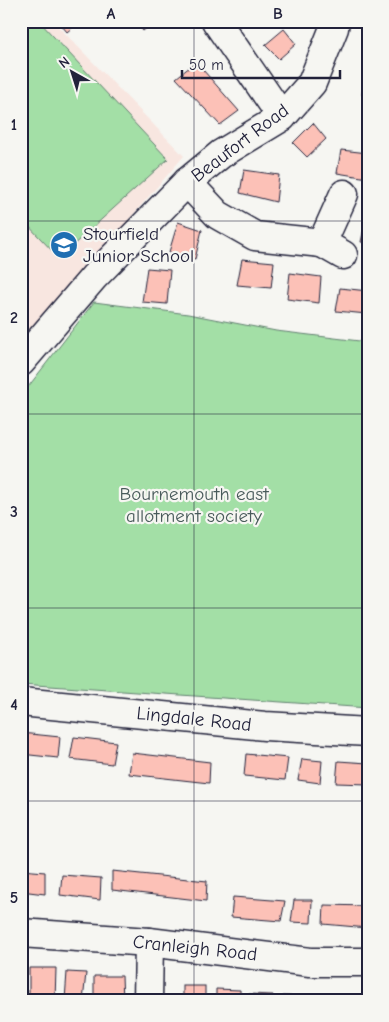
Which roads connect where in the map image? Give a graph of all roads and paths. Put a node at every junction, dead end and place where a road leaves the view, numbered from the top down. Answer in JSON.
{"nodes":[{"id":1,"x":216,"y":21,"type":"edge"},
{"id":2,"x":335,"y":21,"type":"edge"},
{"id":3,"x":282,"y":117,"type":"junction"},
{"id":4,"x":187,"y":182,"type":"junction"},
{"id":5,"x":344,"y":194,"type":"dead end"},
{"id":6,"x":22,"y":360,"type":"edge"},
{"id":7,"x":21,"y":702,"type":"edge"},
{"id":8,"x":368,"y":732,"type":"edge"},
{"id":9,"x":21,"y":933,"type":"edge"},
{"id":10,"x":149,"y":942,"type":"junction"},
{"id":11,"x":368,"y":962,"type":"edge"},
{"id":12,"x":148,"y":1001,"type":"edge"}],
"edges":[{"from":1,"to":3,"type":"street"},
{"from":2,"to":3,"type":"street","name":"Beaufort Road"},
{"from":3,"to":4,"type":"street","name":"Beaufort Road"},
{"from":4,"to":5,"type":"street"},
{"from":4,"to":6,"type":"street","name":"Beaufort Road"},
{"from":7,"to":8,"type":"street","name":"Lingdale Road"},
{"from":9,"to":10,"type":"street","name":"Cranleigh Road"},
{"from":10,"to":11,"type":"street","name":"Cranleigh Road"},
{"from":10,"to":12,"type":"street"}]}
